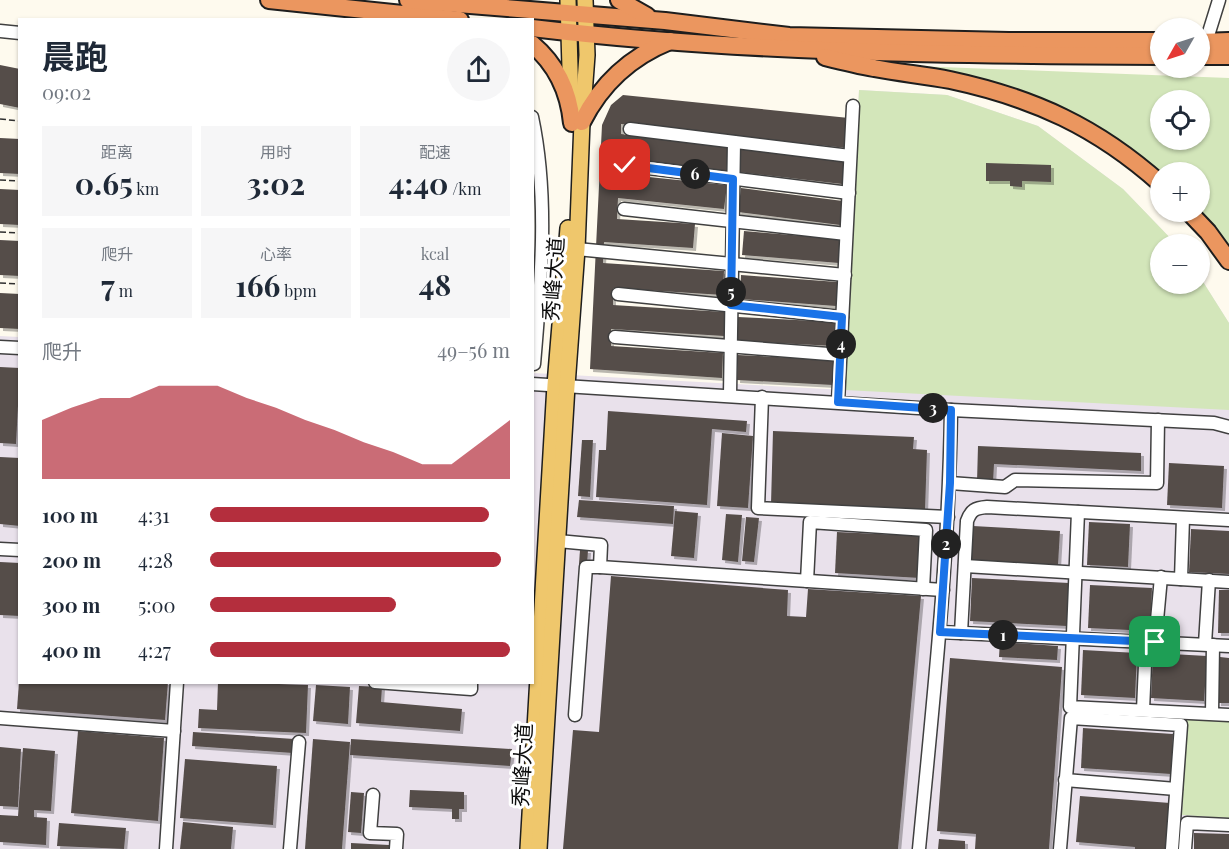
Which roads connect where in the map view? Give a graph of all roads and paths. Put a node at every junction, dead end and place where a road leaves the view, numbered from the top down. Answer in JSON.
{"nodes":[{"id":1,"x":269,"y":0,"type":"edge"},
{"id":2,"x":408,"y":0,"type":"edge"},
{"id":3,"x":493,"y":0,"type":"edge"},
{"id":4,"x":619,"y":0,"type":"edge"},
{"id":5,"x":1219,"y":0,"type":"edge"},
{"id":6,"x":473,"y":6,"type":"junction"},
{"id":7,"x":568,"y":6,"type":"edge"},
{"id":8,"x":586,"y":7,"type":"edge"},
{"id":9,"x":441,"y":18,"type":"edge"},
{"id":10,"x":665,"y":21,"type":"junction"},
{"id":11,"x":1210,"y":24,"type":"edge"},
{"id":12,"x":534,"y":28,"type":"edge"},
{"id":13,"x":0,"y":31,"type":"edge"},
{"id":14,"x":570,"y":32,"type":"junction"},
{"id":15,"x":18,"y":33,"type":"edge"},
{"id":16,"x":587,"y":33,"type":"junction"},
{"id":17,"x":1229,"y":40,"type":"edge"},
{"id":18,"x":671,"y":41,"type":"junction"},
{"id":19,"x":1150,"y":41,"type":"edge"},
{"id":20,"x":1210,"y":44,"type":"edge"},
{"id":21,"x":534,"y":46,"type":"edge"},
{"id":22,"x":789,"y":48,"type":"junction"},
{"id":23,"x":1210,"y":49,"type":"edge"},
{"id":24,"x":1150,"y":56,"type":"edge"},
{"id":25,"x":1229,"y":56,"type":"edge"},
{"id":26,"x":853,"y":106,"type":"dead end"},
{"id":27,"x":0,"y":119,"type":"edge"},
{"id":28,"x":18,"y":121,"type":"edge"},
{"id":29,"x":577,"y":122,"type":"junction"},
{"id":30,"x":534,"y":127,"type":"edge"},
{"id":31,"x":630,"y":129,"type":"dead end"},
{"id":32,"x":734,"y":142,"type":"junction"},
{"id":33,"x":850,"y":156,"type":"junction"},
{"id":34,"x":625,"y":165,"type":"dead end"},
{"id":35,"x":1150,"y":174,"type":"edge"},
{"id":36,"x":733,"y":179,"type":"junction"},
{"id":37,"x":0,"y":180,"type":"edge"},
{"id":38,"x":18,"y":181,"type":"edge"},
{"id":39,"x":849,"y":193,"type":"junction"},
{"id":40,"x":624,"y":209,"type":"dead end"},
{"id":41,"x":733,"y":221,"type":"junction"},
{"id":42,"x":1198,"y":222,"type":"edge"},
{"id":43,"x":0,"y":231,"type":"edge"},
{"id":44,"x":18,"y":233,"type":"edge"},
{"id":45,"x":846,"y":234,"type":"junction"},
{"id":46,"x":578,"y":249,"type":"junction"},
{"id":47,"x":1229,"y":261,"type":"edge"},
{"id":48,"x":732,"y":264,"type":"junction"},
{"id":49,"x":845,"y":275,"type":"junction"},
{"id":50,"x":0,"y":283,"type":"edge"},
{"id":51,"x":18,"y":284,"type":"edge"},
{"id":52,"x":618,"y":294,"type":"dead end"},
{"id":53,"x":731,"y":305,"type":"junction"},
{"id":54,"x":842,"y":317,"type":"junction"},
{"id":55,"x":615,"y":337,"type":"dead end"},
{"id":56,"x":731,"y":346,"type":"junction"},
{"id":57,"x":0,"y":347,"type":"edge"},
{"id":58,"x":18,"y":348,"type":"edge"},
{"id":59,"x":841,"y":355,"type":"junction"},
{"id":60,"x":534,"y":364,"type":"edge"},
{"id":61,"x":534,"y":384,"type":"edge"},
{"id":62,"x":561,"y":386,"type":"junction"},
{"id":63,"x":730,"y":395,"type":"junction"},
{"id":64,"x":762,"y":397,"type":"junction"},
{"id":65,"x":838,"y":402,"type":"junction"},
{"id":66,"x":951,"y":410,"type":"junction"},
{"id":67,"x":1158,"y":420,"type":"junction"},
{"id":68,"x":1229,"y":427,"type":"edge"},
{"id":69,"x":950,"y":483,"type":"junction"},
{"id":70,"x":1078,"y":512,"type":"junction"},
{"id":71,"x":948,"y":517,"type":"junction"},
{"id":72,"x":1183,"y":518,"type":"junction"},
{"id":73,"x":1229,"y":520,"type":"edge"},
{"id":74,"x":558,"y":541,"type":"junction"},
{"id":75,"x":0,"y":549,"type":"edge"},
{"id":76,"x":18,"y":550,"type":"edge"},
{"id":77,"x":965,"y":566,"type":"junction"},
{"id":78,"x":600,"y":567,"type":"junction"},
{"id":79,"x":1076,"y":572,"type":"junction"},
{"id":80,"x":1161,"y":577,"type":"junction"},
{"id":81,"x":1181,"y":579,"type":"junction"},
{"id":82,"x":1209,"y":580,"type":"junction"},
{"id":83,"x":807,"y":581,"type":"junction"},
{"id":84,"x":1229,"y":582,"type":"edge"},
{"id":85,"x":923,"y":589,"type":"junction"},
{"id":86,"x":943,"y":590,"type":"junction"},
{"id":87,"x":537,"y":602,"type":"edge"},
{"id":88,"x":940,"y":632,"type":"junction"},
{"id":89,"x":960,"y":633,"type":"junction"},
{"id":90,"x":1073,"y":638,"type":"junction"},
{"id":91,"x":1151,"y":642,"type":"junction"},
{"id":92,"x":1209,"y":645,"type":"junction"},
{"id":93,"x":1229,"y":645,"type":"edge"},
{"id":94,"x":177,"y":684,"type":"edge"},
{"id":95,"x":398,"y":684,"type":"edge"},
{"id":96,"x":471,"y":684,"type":"edge"},
{"id":97,"x":1143,"y":710,"type":"junction"},
{"id":98,"x":1212,"y":713,"type":"junction"},
{"id":99,"x":1229,"y":714,"type":"edge"},
{"id":100,"x":575,"y":715,"type":"dead end"},
{"id":101,"x":0,"y":718,"type":"edge"},
{"id":102,"x":174,"y":731,"type":"junction"},
{"id":103,"x":299,"y":742,"type":"dead end"},
{"id":104,"x":1065,"y":780,"type":"junction"},
{"id":105,"x":1176,"y":789,"type":"junction"},
{"id":106,"x":373,"y":795,"type":"dead end"},
{"id":107,"x":1229,"y":825,"type":"edge"},
{"id":108,"x":166,"y":849,"type":"edge"},
{"id":109,"x":290,"y":849,"type":"edge"},
{"id":110,"x":396,"y":849,"type":"edge"},
{"id":111,"x":528,"y":849,"type":"edge"},
{"id":112,"x":539,"y":849,"type":"edge"},
{"id":113,"x":919,"y":849,"type":"edge"},
{"id":114,"x":1060,"y":849,"type":"edge"},
{"id":115,"x":1172,"y":849,"type":"edge"},
{"id":116,"x":1185,"y":849,"type":"edge"}],
"edges":[{"from":1,"to":9,"type":"highway"},
{"from":2,"to":6,"type":"highway"},
{"from":3,"to":6,"type":"highway"},
{"from":4,"to":10,"type":"highway"},
{"from":5,"to":11,"type":"street"},
{"from":6,"to":7,"type":"highway"},
{"from":7,"to":8,"type":"highway"},
{"from":7,"to":14,"type":"main road","name":"秀峰大道"},
{"from":8,"to":10,"type":"highway"},
{"from":8,"to":16,"type":"main road","name":"秀峰大道"},
{"from":10,"to":19,"type":"highway"},
{"from":12,"to":14,"type":"highway"},
{"from":13,"to":15,"type":"street"},
{"from":14,"to":16,"type":"highway"},
{"from":14,"to":29,"type":"main road","name":"秀峰大道"},
{"from":16,"to":18,"type":"highway"},
{"from":16,"to":29,"type":"main road","name":"秀峰大道"},
{"from":17,"to":20,"type":"highway"},
{"from":18,"to":22,"type":"highway"},
{"from":18,"to":29,"type":"highway"},
{"from":21,"to":29,"type":"highway"},
{"from":22,"to":24,"type":"highway"},
{"from":22,"to":35,"type":"highway"},
{"from":23,"to":25,"type":"highway"},
{"from":26,"to":33,"type":"street"},
{"from":27,"to":28,"type":"path"},
{"from":29,"to":46,"type":"main road","name":"秀峰大道"},
{"from":29,"to":62,"type":"main road","name":"秀峰大道"},
{"from":30,"to":60,"type":"street"},
{"from":31,"to":32,"type":"street"},
{"from":32,"to":33,"type":"street"},
{"from":32,"to":36,"type":"street"},
{"from":33,"to":39,"type":"street"},
{"from":34,"to":36,"type":"street"},
{"from":36,"to":39,"type":"street"},
{"from":36,"to":41,"type":"street"},
{"from":37,"to":38,"type":"path"},
{"from":39,"to":45,"type":"street"},
{"from":40,"to":41,"type":"street"},
{"from":41,"to":45,"type":"street"},
{"from":41,"to":48,"type":"street"},
{"from":42,"to":47,"type":"highway"},
{"from":43,"to":44,"type":"path"},
{"from":45,"to":49,"type":"street"},
{"from":46,"to":48,"type":"street"},
{"from":46,"to":62,"type":"main road","name":"秀峰大道"},
{"from":48,"to":49,"type":"street"},
{"from":48,"to":53,"type":"street"},
{"from":49,"to":54,"type":"street"},
{"from":50,"to":51,"type":"path"},
{"from":52,"to":53,"type":"street"},
{"from":53,"to":54,"type":"street"},
{"from":53,"to":56,"type":"street"},
{"from":54,"to":59,"type":"street"},
{"from":55,"to":56,"type":"street"},
{"from":56,"to":59,"type":"street"},
{"from":56,"to":63,"type":"street"},
{"from":57,"to":58,"type":"street"},
{"from":59,"to":65,"type":"street"},
{"from":61,"to":62,"type":"street"},
{"from":62,"to":63,"type":"street"},
{"from":62,"to":74,"type":"main road","name":"秀峰大道"},
{"from":62,"to":87,"type":"main road","name":"秀峰大道"},
{"from":63,"to":64,"type":"street"},
{"from":64,"to":65,"type":"street"},
{"from":64,"to":71,"type":"street"},
{"from":65,"to":66,"type":"street"},
{"from":66,"to":67,"type":"street"},
{"from":66,"to":69,"type":"street"},
{"from":67,"to":68,"type":"street"},
{"from":67,"to":69,"type":"street"},
{"from":69,"to":71,"type":"street"},
{"from":70,"to":72,"type":"street"},
{"from":70,"to":77,"type":"street"},
{"from":70,"to":79,"type":"street"},
{"from":71,"to":86,"type":"street"},
{"from":72,"to":73,"type":"street"},
{"from":72,"to":81,"type":"street"},
{"from":74,"to":78,"type":"street"},
{"from":74,"to":112,"type":"main road","name":"秀峰大道"},
{"from":75,"to":76,"type":"street"},
{"from":77,"to":79,"type":"street"},
{"from":77,"to":89,"type":"street"},
{"from":78,"to":83,"type":"street"},
{"from":78,"to":100,"type":"street"},
{"from":79,"to":80,"type":"street"},
{"from":79,"to":90,"type":"street"},
{"from":80,"to":81,"type":"street"},
{"from":80,"to":91,"type":"street"},
{"from":81,"to":82,"type":"street"},
{"from":82,"to":84,"type":"street"},
{"from":82,"to":92,"type":"street"},
{"from":83,"to":85,"type":"street"},
{"from":83,"to":85,"type":"street"},
{"from":85,"to":86,"type":"street"},
{"from":86,"to":88,"type":"street"},
{"from":87,"to":111,"type":"main road","name":"秀峰大道"},
{"from":88,"to":89,"type":"street"},
{"from":88,"to":113,"type":"street"},
{"from":89,"to":90,"type":"street"},
{"from":90,"to":91,"type":"street"},
{"from":90,"to":97,"type":"street"},
{"from":91,"to":92,"type":"street"},
{"from":91,"to":97,"type":"street"},
{"from":92,"to":93,"type":"street"},
{"from":92,"to":98,"type":"street"},
{"from":94,"to":102,"type":"street"},
{"from":95,"to":96,"type":"street"},
{"from":97,"to":98,"type":"street"},
{"from":98,"to":99,"type":"street"},
{"from":101,"to":102,"type":"street"},
{"from":102,"to":108,"type":"street"},
{"from":103,"to":109,"type":"street"},
{"from":104,"to":105,"type":"street"},
{"from":104,"to":105,"type":"street"},
{"from":104,"to":114,"type":"street"},
{"from":105,"to":115,"type":"street"},
{"from":106,"to":110,"type":"street"},
{"from":107,"to":116,"type":"street"}]}
